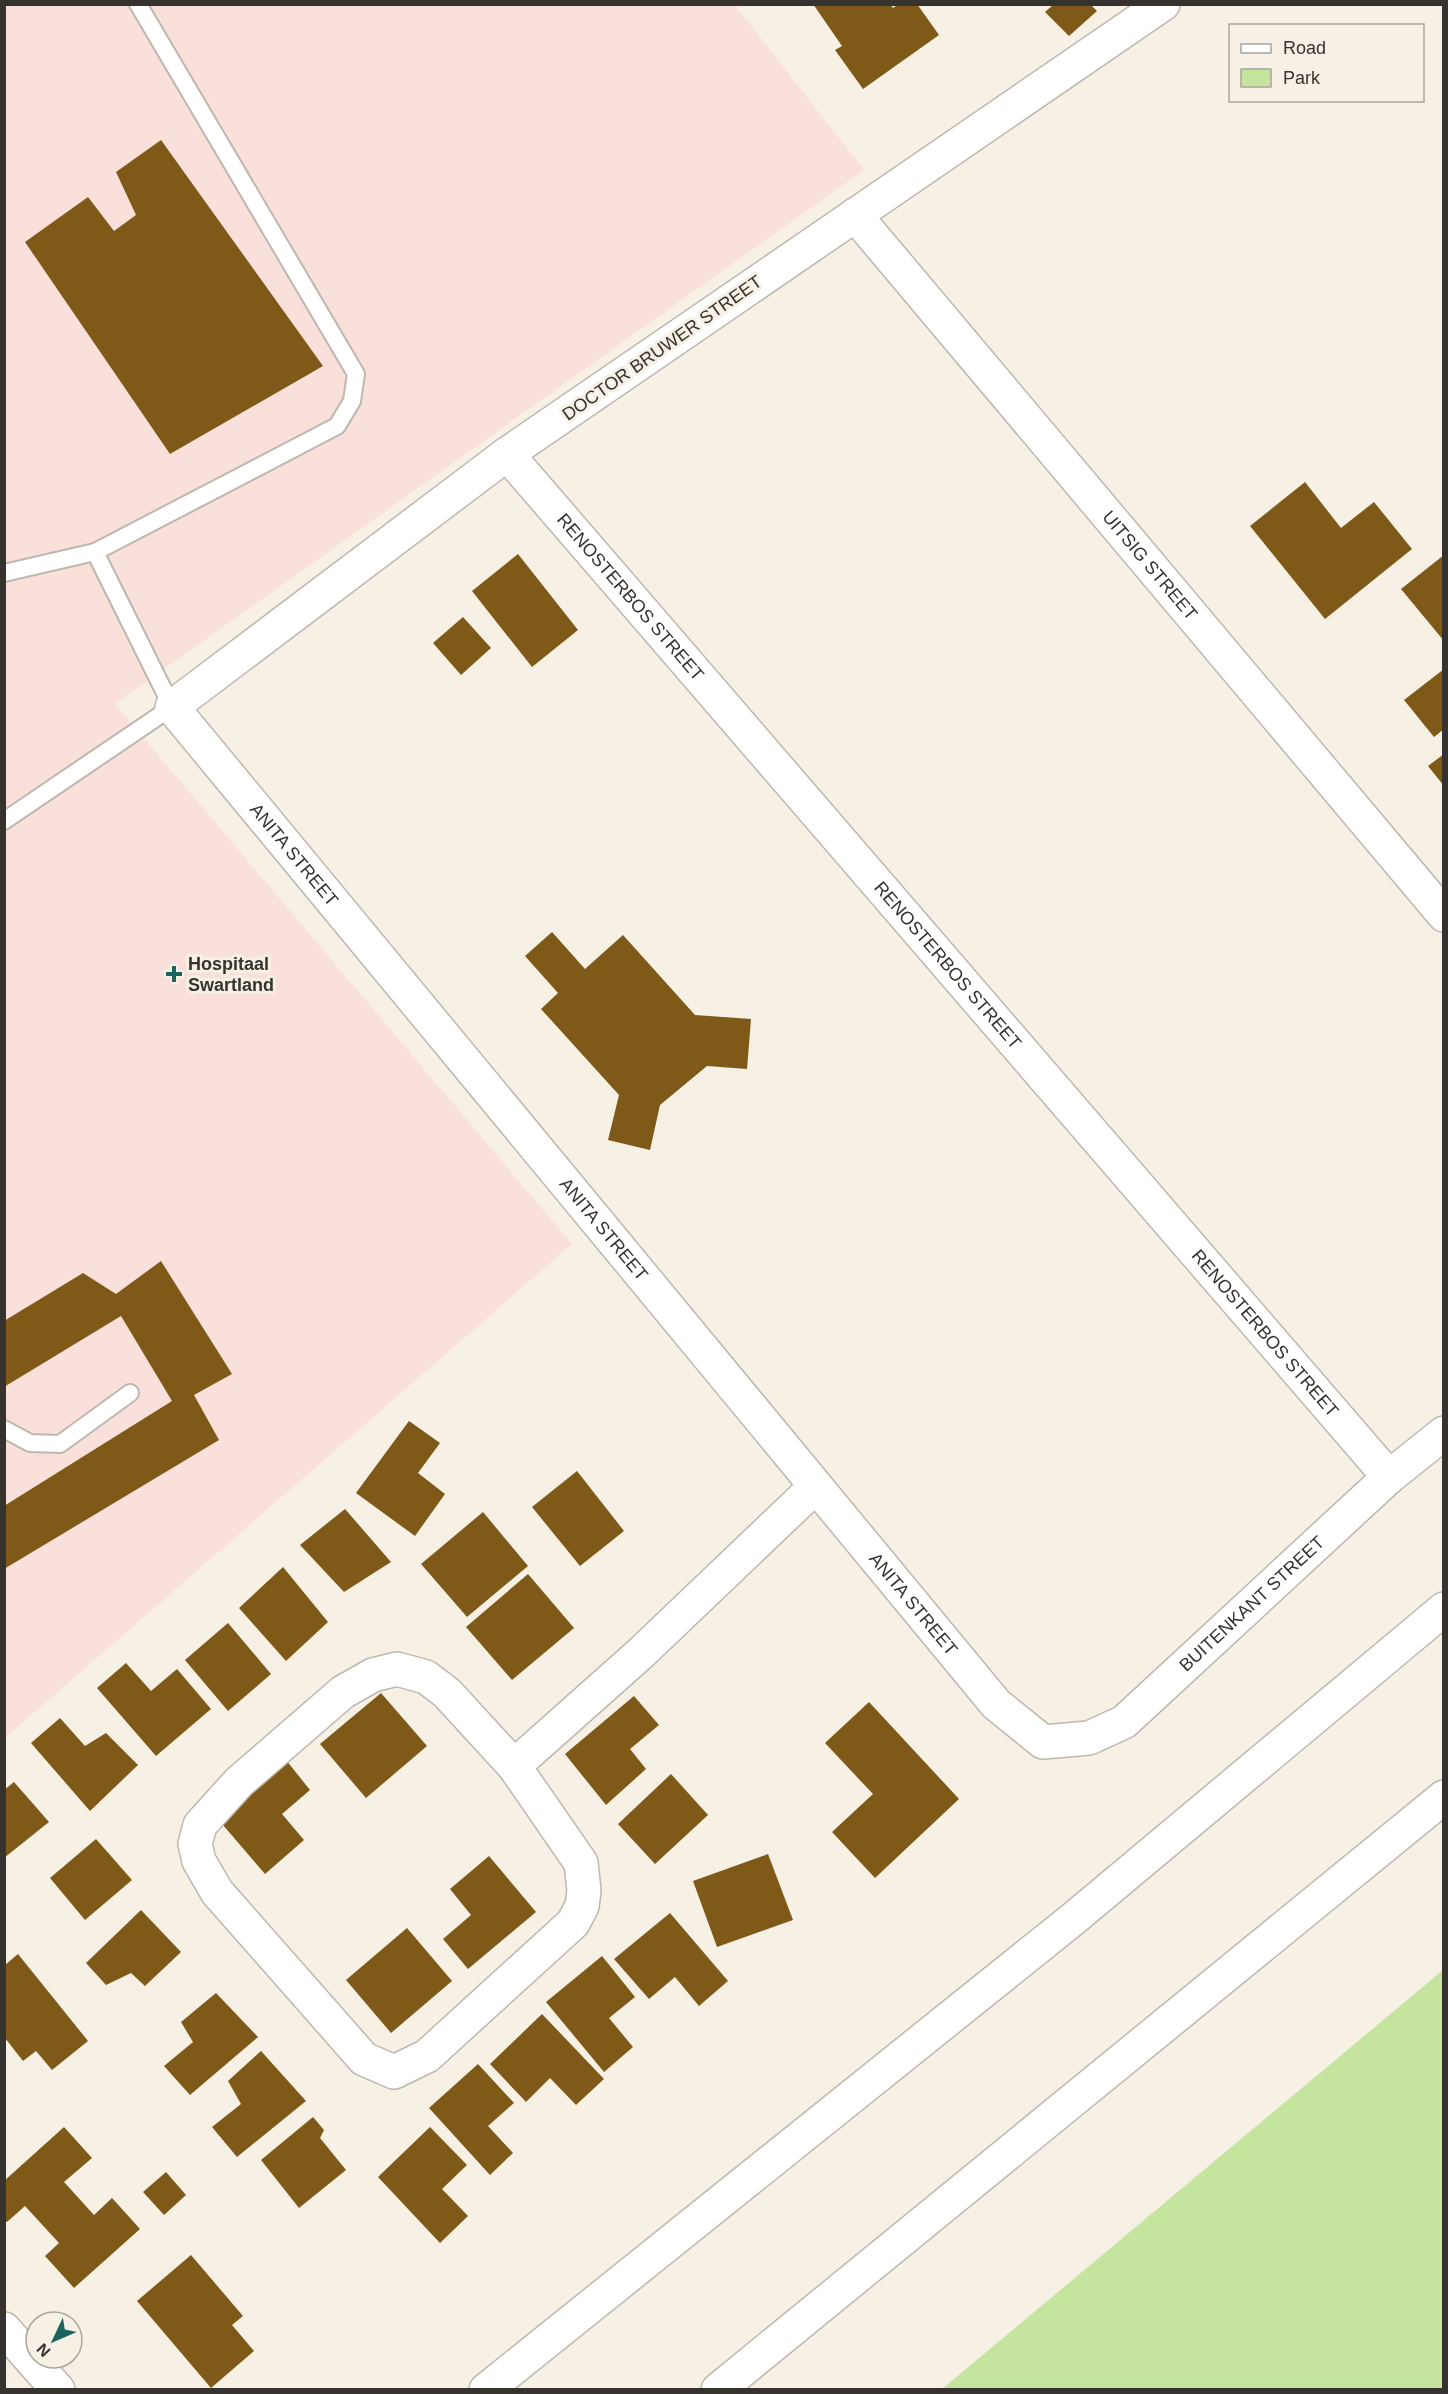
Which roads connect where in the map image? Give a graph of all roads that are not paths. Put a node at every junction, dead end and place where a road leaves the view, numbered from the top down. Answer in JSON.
{"nodes":[{"id":1,"x":138,"y":4,"type":"edge"},
{"id":2,"x":1163,"y":4,"type":"edge"},
{"id":3,"x":855,"y":215,"type":"junction"},
{"id":4,"x":507,"y":454,"type":"junction"},
{"id":5,"x":95,"y":552,"type":"junction"},
{"id":6,"x":4,"y":573,"type":"edge"},
{"id":7,"x":172,"y":707,"type":"junction"},
{"id":8,"x":4,"y":821,"type":"edge"},
{"id":9,"x":1443,"y":915,"type":"edge"},
{"id":10,"x":130,"y":1393,"type":"dead end"},
{"id":11,"x":4,"y":1429,"type":"edge"},
{"id":12,"x":1443,"y":1433,"type":"edge"},
{"id":13,"x":1389,"y":1477,"type":"junction"},
{"id":14,"x":815,"y":1487,"type":"junction"},
{"id":15,"x":1443,"y":1610,"type":"edge"},
{"id":16,"x":1043,"y":1743,"type":"joint"},
{"id":17,"x":514,"y":1766,"type":"junction"},
{"id":18,"x":1443,"y":1797,"type":"edge"},
{"id":19,"x":4,"y":2330,"type":"edge"},
{"id":20,"x":58,"y":2390,"type":"edge"},
{"id":21,"x":486,"y":2390,"type":"edge"},
{"id":22,"x":718,"y":2390,"type":"edge"}],
"edges":[{"from":1,"to":5,"type":"lane"},
{"from":2,"to":3,"type":"main road","name":"DOCTOR BRUWER STREET"},
{"from":3,"to":4,"type":"main road","name":"DOCTOR BRUWER STREET"},
{"from":3,"to":9,"type":"main road","name":"UITSIG STREET"},
{"from":4,"to":7,"type":"main road","name":"DOCTOR BRUWER STREET"},
{"from":4,"to":13,"type":"main road","name":"RENOSTERBOS STREET"},
{"from":5,"to":6,"type":"lane"},
{"from":5,"to":7,"type":"lane"},
{"from":7,"to":8,"type":"lane"},
{"from":7,"to":14,"type":"main road","name":"ANITA STREET"},
{"from":10,"to":11,"type":"lane"},
{"from":12,"to":13,"type":"main road","name":"BUITENKANT STREET"},
{"from":13,"to":16,"type":"main road","name":"BUITENKANT STREET"},
{"from":14,"to":16,"type":"main road","name":"ANITA STREET"},
{"from":14,"to":17,"type":"main road"},
{"from":15,"to":21,"type":"main road"},
{"from":17,"to":17,"type":"main road"},
{"from":18,"to":22,"type":"main road"},
{"from":19,"to":20,"type":"main road"}]}
